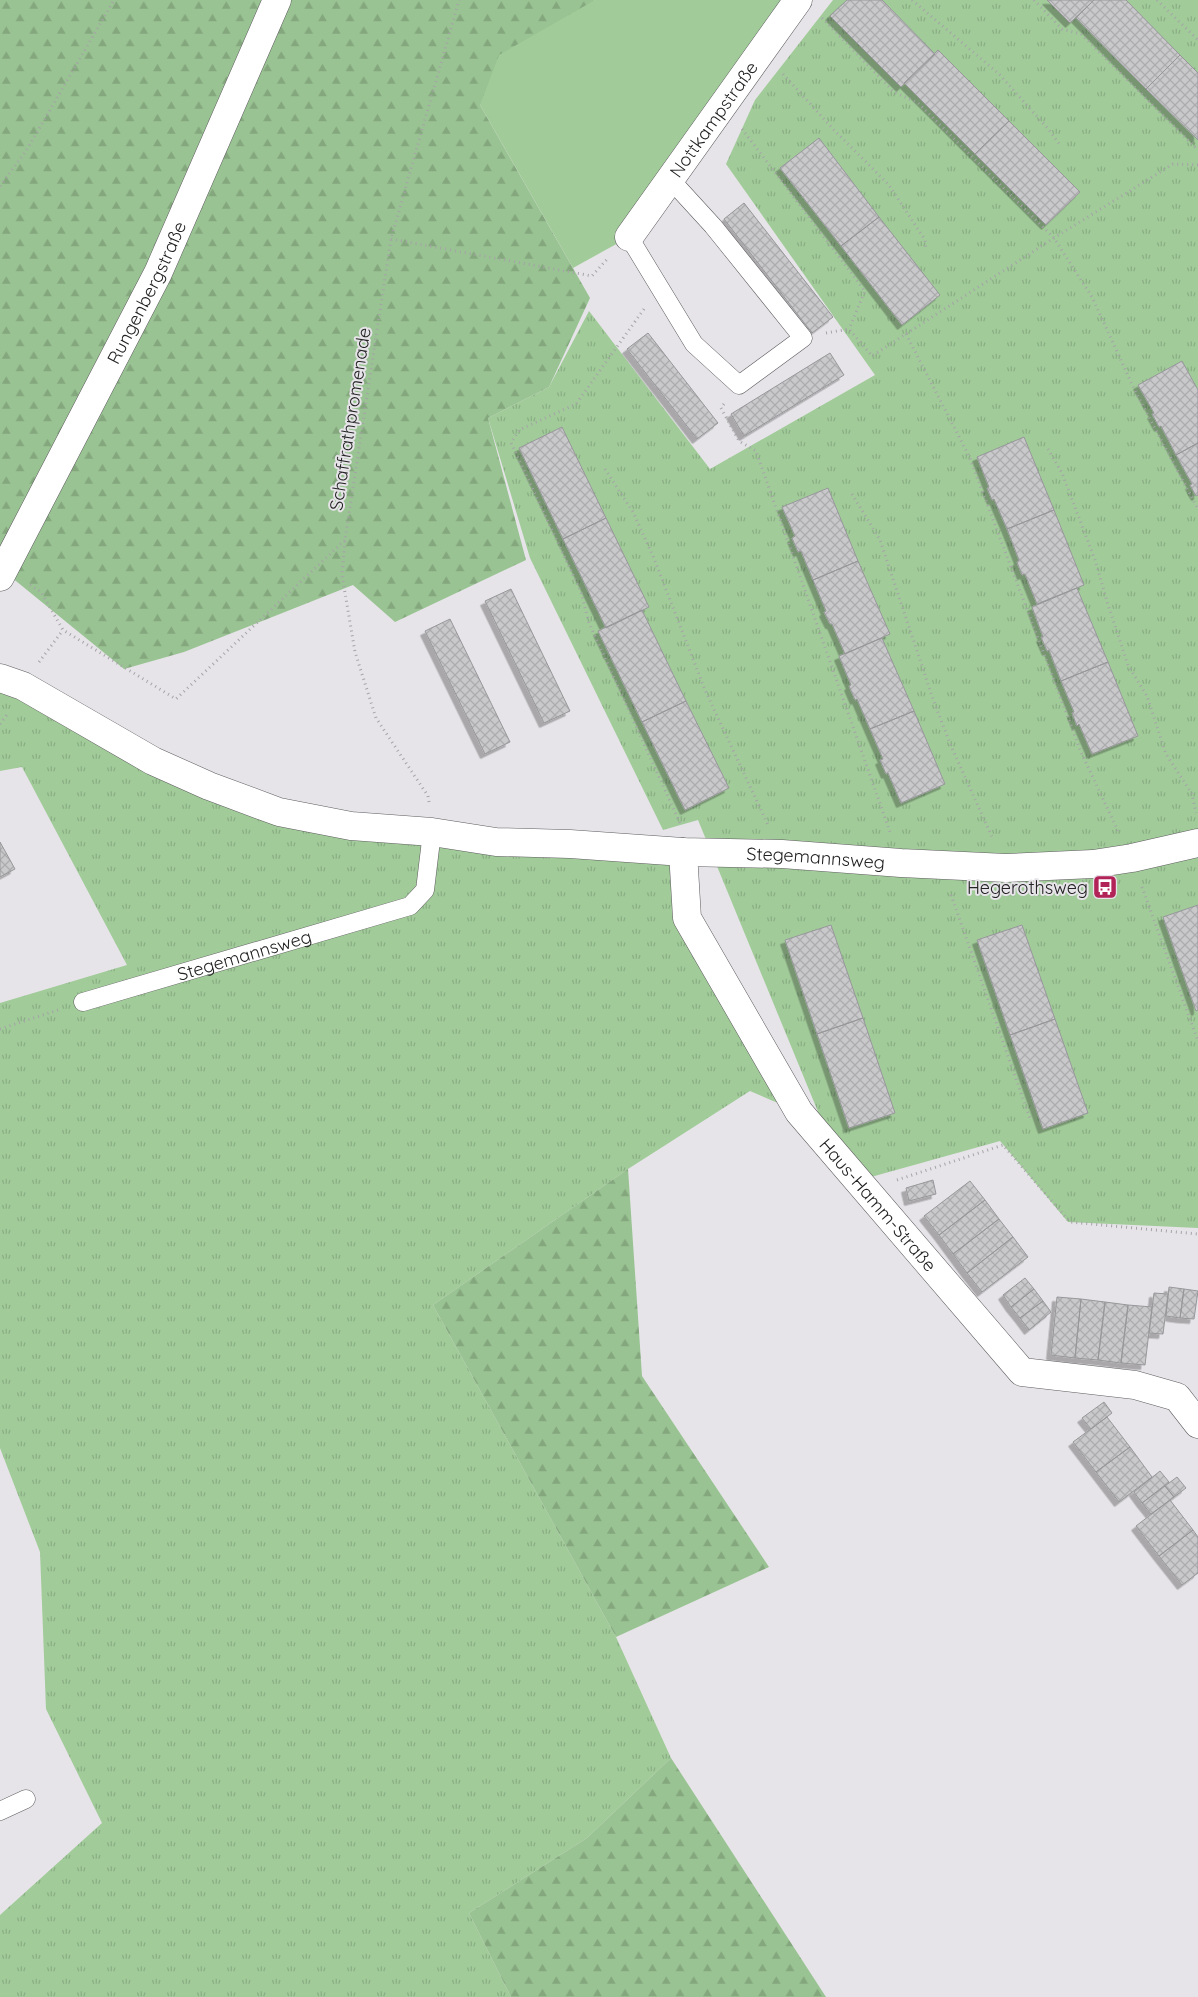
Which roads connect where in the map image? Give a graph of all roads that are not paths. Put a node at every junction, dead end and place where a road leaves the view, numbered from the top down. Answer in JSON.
{"nodes":[{"id":1,"x":277,"y":0,"type":"edge"},
{"id":2,"x":808,"y":7,"type":"edge"},
{"id":3,"x":670,"y":179,"type":"junction"},
{"id":4,"x":628,"y":237,"type":"joint"},
{"id":5,"x":0,"y":577,"type":"edge"},
{"id":6,"x":0,"y":678,"type":"edge"},
{"id":7,"x":432,"y":832,"type":"junction"},
{"id":8,"x":1198,"y":844,"type":"edge"},
{"id":9,"x":689,"y":853,"type":"junction"},
{"id":10,"x":83,"y":1002,"type":"road end"},
{"id":11,"x":1198,"y":1424,"type":"edge"},
{"id":12,"x":26,"y":1799,"type":"dead end"},
{"id":13,"x":0,"y":1811,"type":"edge"}],
"edges":[{"from":1,"to":5,"type":"street","name":"Rungenbergstraße"},
{"from":2,"to":3,"type":"street","name":"Nottkampstraße"},
{"from":3,"to":4,"type":"street","name":"Nottkampstraße"},
{"from":3,"to":4,"type":"lane"},
{"from":6,"to":7,"type":"street","name":"Stegemannsweg"},
{"from":7,"to":9,"type":"street","name":"Stegemannsweg"},
{"from":7,"to":10,"type":"lane","name":"Stegemannsweg"},
{"from":8,"to":9,"type":"street","name":"Stegemannsweg"},
{"from":9,"to":11,"type":"street","name":"Haus-Hamm-Straße"},
{"from":12,"to":13,"type":"lane"}]}
